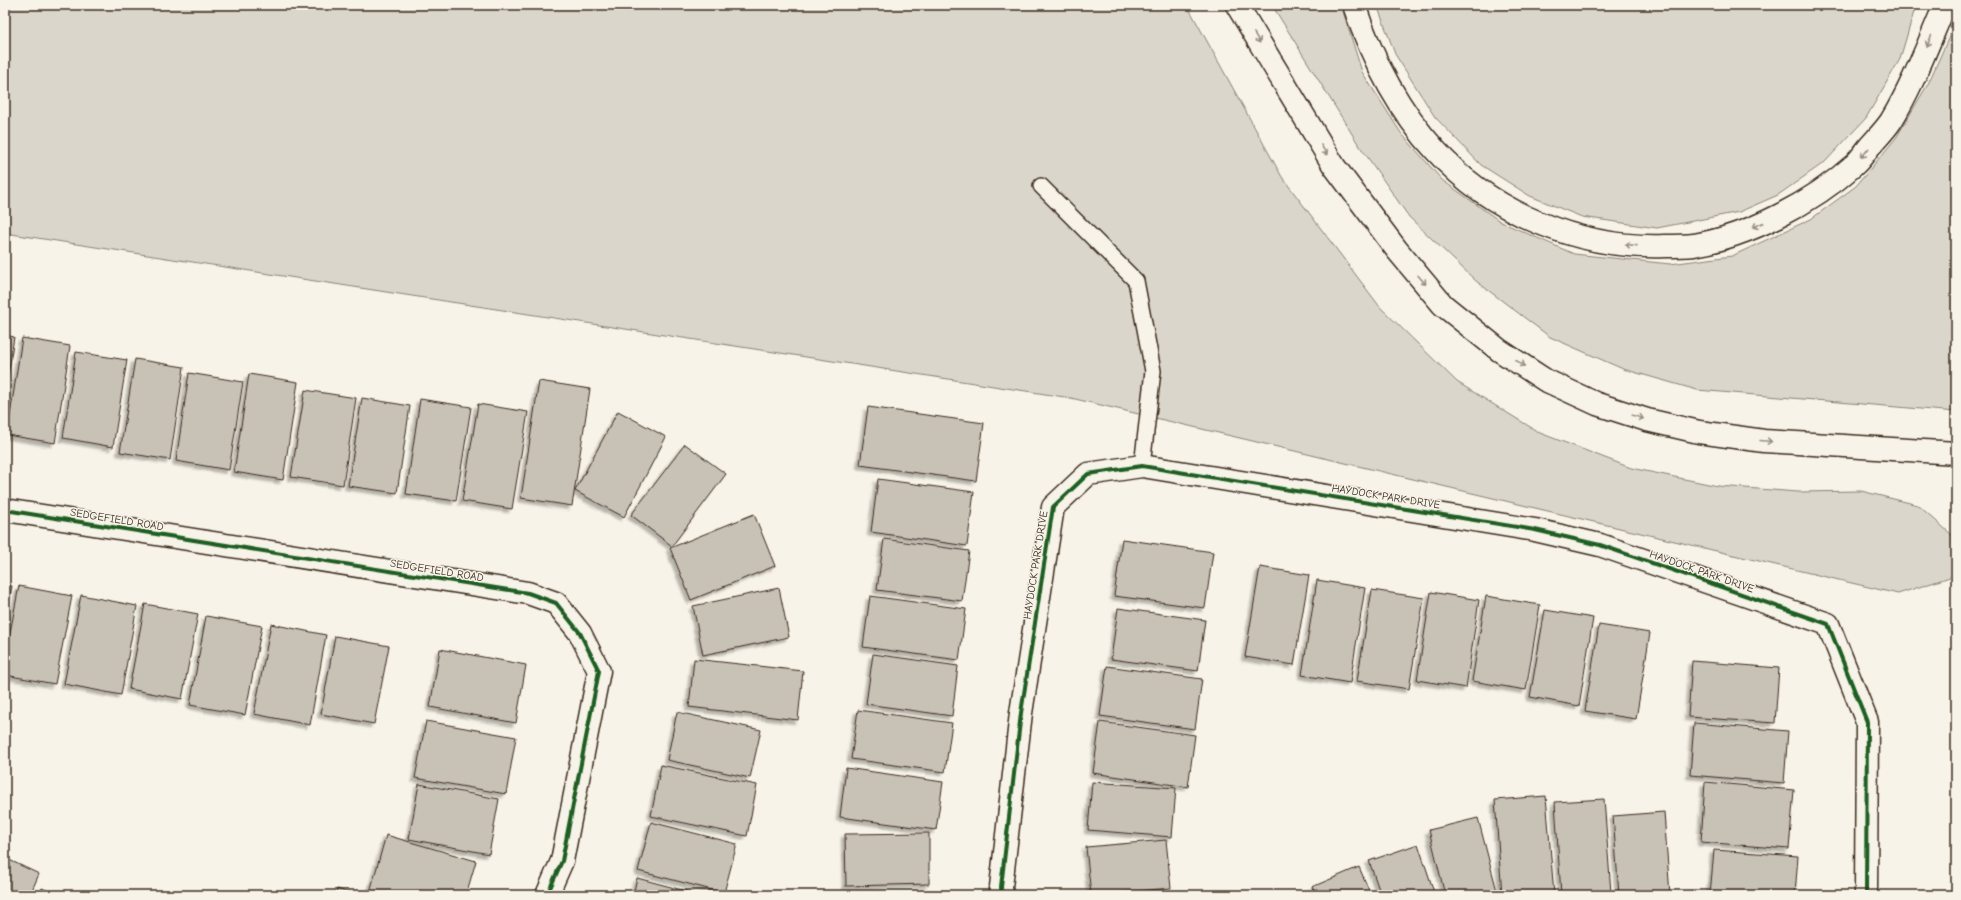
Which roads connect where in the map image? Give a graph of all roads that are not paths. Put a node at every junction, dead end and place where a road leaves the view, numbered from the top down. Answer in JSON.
{"nodes":[{"id":1,"x":1237,"y":5,"type":"edge"},
{"id":2,"x":1354,"y":5,"type":"edge"},
{"id":3,"x":1945,"y":5,"type":"edge"},
{"id":4,"x":1041,"y":186,"type":"dead end"},
{"id":5,"x":1956,"y":453,"type":"edge"},
{"id":6,"x":1142,"y":466,"type":"junction"},
{"id":7,"x":5,"y":510,"type":"edge"},
{"id":8,"x":546,"y":895,"type":"edge"},
{"id":9,"x":1002,"y":895,"type":"edge"},
{"id":10,"x":1866,"y":895,"type":"edge"}],
"edges":[{"from":1,"to":5,"type":"main road","one_way":true},
{"from":3,"to":2,"type":"main road","one_way":true},
{"from":4,"to":6,"type":"lane"},
{"from":6,"to":9,"type":"main road","name":"HAYDOCK PARK DRIVE"},
{"from":6,"to":10,"type":"main road","name":"HAYDOCK PARK DRIVE"},
{"from":7,"to":8,"type":"main road","name":"SEDGEFIELD ROAD"}]}
